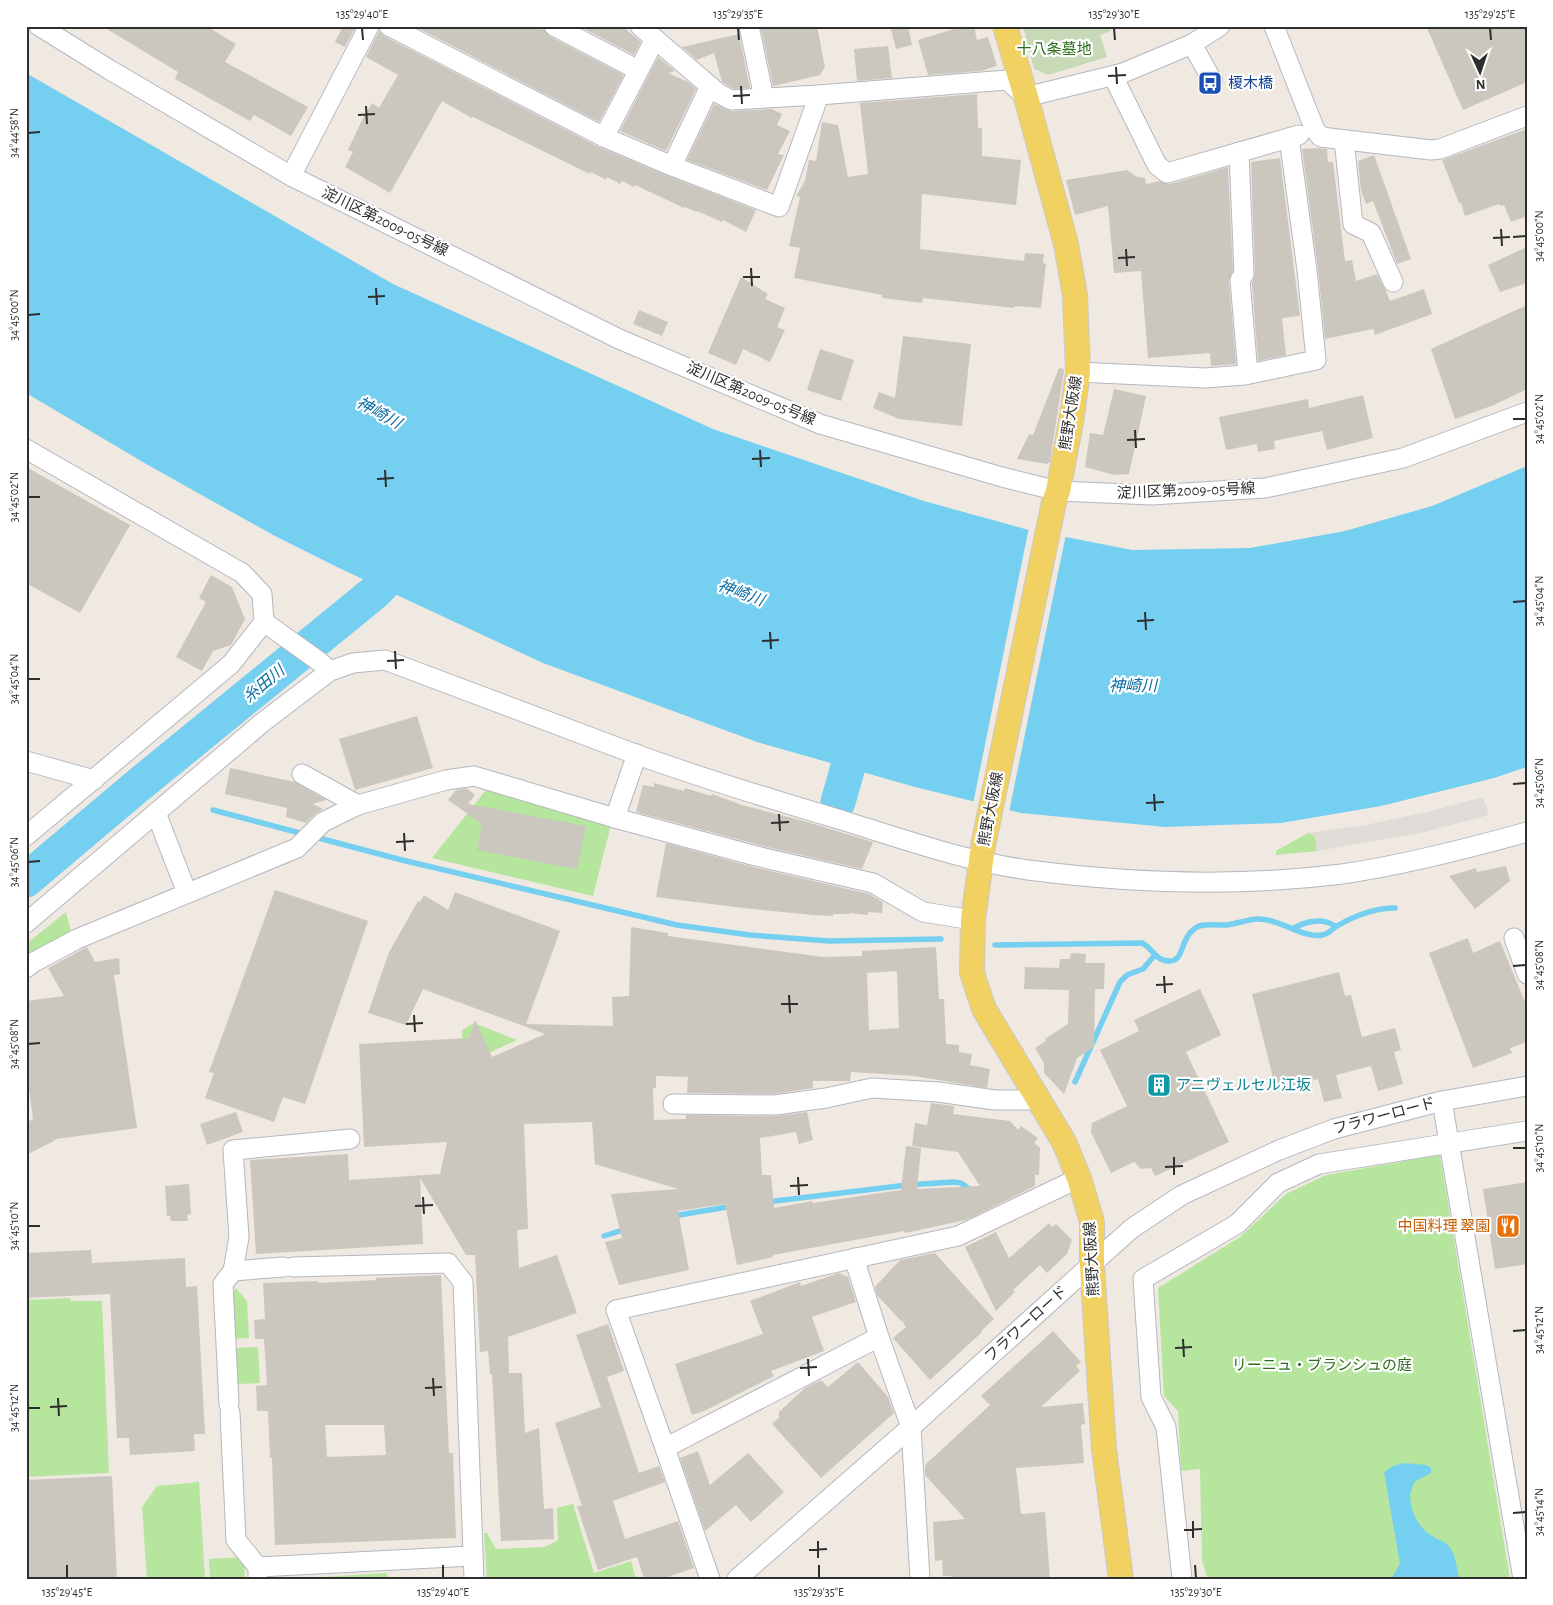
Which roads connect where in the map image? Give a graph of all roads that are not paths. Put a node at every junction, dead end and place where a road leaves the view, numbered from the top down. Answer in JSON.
{"nodes":[{"id":1,"x":39,"y":26,"type":"edge"},
{"id":2,"x":368,"y":26,"type":"edge"},
{"id":3,"x":389,"y":26,"type":"edge"},
{"id":4,"x":554,"y":26,"type":"edge"},
{"id":5,"x":640,"y":26,"type":"edge"},
{"id":6,"x":749,"y":26,"type":"edge"},
{"id":7,"x":1005,"y":26,"type":"edge"},
{"id":8,"x":1274,"y":26,"type":"edge"},
{"id":9,"x":1213,"y":28,"type":"edge"},
{"id":10,"x":655,"y":39,"type":"junction"},
{"id":11,"x":1192,"y":44,"type":"junction"},
{"id":12,"x":638,"y":70,"type":"junction"},
{"id":13,"x":1113,"y":76,"type":"junction"},
{"id":14,"x":1212,"y":80,"type":"dead end"},
{"id":15,"x":710,"y":86,"type":"junction"},
{"id":16,"x":819,"y":95,"type":"junction"},
{"id":17,"x":1026,"y":97,"type":"junction"},
{"id":18,"x":764,"y":98,"type":"junction"},
{"id":19,"x":1527,"y":116,"type":"edge"},
{"id":20,"x":1315,"y":130,"type":"junction"},
{"id":21,"x":604,"y":137,"type":"junction"},
{"id":22,"x":1289,"y":138,"type":"junction"},
{"id":23,"x":1344,"y":140,"type":"junction"},
{"id":24,"x":1238,"y":152,"type":"junction"},
{"id":25,"x":672,"y":166,"type":"junction"},
{"id":26,"x":291,"y":176,"type":"junction"},
{"id":27,"x":1393,"y":282,"type":"dead end"},
{"id":28,"x":1078,"y":372,"type":"junction"},
{"id":29,"x":1248,"y":374,"type":"junction"},
{"id":30,"x":1527,"y":412,"type":"edge"},
{"id":31,"x":26,"y":449,"type":"edge"},
{"id":32,"x":1056,"y":496,"type":"junction"},
{"id":33,"x":271,"y":627,"type":"junction"},
{"id":34,"x":326,"y":666,"type":"junction"},
{"id":35,"x":637,"y":754,"type":"junction"},
{"id":36,"x":26,"y":761,"type":"edge"},
{"id":37,"x":302,"y":774,"type":"dead end"},
{"id":38,"x":94,"y":780,"type":"junction"},
{"id":39,"x":358,"y":805,"type":"junction"},
{"id":40,"x":156,"y":813,"type":"junction"},
{"id":41,"x":615,"y":818,"type":"junction"},
{"id":42,"x":1527,"y":832,"type":"edge"},
{"id":43,"x":26,"y":836,"type":"edge"},
{"id":44,"x":982,"y":853,"type":"junction"},
{"id":45,"x":187,"y":893,"type":"junction"},
{"id":46,"x":972,"y":920,"type":"junction"},
{"id":47,"x":26,"y":923,"type":"edge"},
{"id":48,"x":1514,"y":938,"type":"dead end"},
{"id":49,"x":26,"y":968,"type":"edge"},
{"id":50,"x":1527,"y":974,"type":"edge"},
{"id":51,"x":1527,"y":1086,"type":"edge"},
{"id":52,"x":1038,"y":1100,"type":"junction"},
{"id":53,"x":1442,"y":1101,"type":"junction"},
{"id":54,"x":673,"y":1104,"type":"dead end"},
{"id":55,"x":1527,"y":1131,"type":"edge"},
{"id":56,"x":350,"y":1139,"type":"dead end"},
{"id":57,"x":1449,"y":1144,"type":"junction"},
{"id":58,"x":1079,"y":1178,"type":"junction"},
{"id":59,"x":854,"y":1258,"type":"junction"},
{"id":60,"x":1092,"y":1265,"type":"junction"},
{"id":61,"x":233,"y":1271,"type":"junction"},
{"id":62,"x":879,"y":1337,"type":"junction"},
{"id":63,"x":910,"y":1427,"type":"junction"},
{"id":64,"x":666,"y":1448,"type":"junction"},
{"id":65,"x":472,"y":1556,"type":"junction"},
{"id":66,"x":258,"y":1573,"type":"edge"},
{"id":67,"x":474,"y":1579,"type":"edge"},
{"id":68,"x":710,"y":1579,"type":"edge"},
{"id":69,"x":737,"y":1579,"type":"edge"},
{"id":70,"x":920,"y":1579,"type":"edge"},
{"id":71,"x":1122,"y":1579,"type":"edge"},
{"id":72,"x":1182,"y":1579,"type":"edge"},
{"id":73,"x":1523,"y":1579,"type":"edge"}],
"edges":[{"from":1,"to":26,"type":"street","name":"淀川区第2009-05号線"},
{"from":2,"to":26,"type":"street"},
{"from":3,"to":21,"type":"street"},
{"from":4,"to":12,"type":"street"},
{"from":5,"to":10,"type":"street"},
{"from":6,"to":18,"type":"street"},
{"from":7,"to":17,"type":"main road","name":"熊野大阪線"},
{"from":8,"to":20,"type":"street"},
{"from":9,"to":11,"type":"street"},
{"from":10,"to":12,"type":"street"},
{"from":10,"to":15,"type":"street"},
{"from":11,"to":13,"type":"street"},
{"from":11,"to":14,"type":"street"},
{"from":12,"to":21,"type":"street"},
{"from":13,"to":17,"type":"street"},
{"from":13,"to":24,"type":"street"},
{"from":15,"to":18,"type":"street"},
{"from":15,"to":25,"type":"street"},
{"from":16,"to":17,"type":"street"},
{"from":16,"to":18,"type":"street"},
{"from":16,"to":25,"type":"street"},
{"from":17,"to":28,"type":"main road","name":"熊野大阪線"},
{"from":19,"to":23,"type":"street"},
{"from":20,"to":22,"type":"street"},
{"from":20,"to":23,"type":"street"},
{"from":21,"to":25,"type":"street"},
{"from":22,"to":24,"type":"street"},
{"from":22,"to":29,"type":"street"},
{"from":23,"to":27,"type":"street"},
{"from":24,"to":29,"type":"street"},
{"from":26,"to":32,"type":"street","name":"淀川区第2009-05号線"},
{"from":28,"to":29,"type":"street"},
{"from":28,"to":32,"type":"main road","name":"熊野大阪線"},
{"from":30,"to":32,"type":"street","name":"淀川区第2009-05号線"},
{"from":31,"to":33,"type":"street"},
{"from":32,"to":44,"type":"main road","name":"熊野大阪線"},
{"from":33,"to":34,"type":"street"},
{"from":33,"to":38,"type":"street"},
{"from":34,"to":35,"type":"street"},
{"from":34,"to":40,"type":"street"},
{"from":35,"to":41,"type":"street"},
{"from":35,"to":44,"type":"street"},
{"from":36,"to":38,"type":"street"},
{"from":37,"to":39,"type":"street"},
{"from":38,"to":43,"type":"street"},
{"from":39,"to":41,"type":"street"},
{"from":39,"to":45,"type":"street"},
{"from":40,"to":45,"type":"street"},
{"from":40,"to":47,"type":"street"},
{"from":41,"to":46,"type":"street"},
{"from":42,"to":44,"type":"street"},
{"from":44,"to":46,"type":"main road","name":"熊野大阪線"},
{"from":45,"to":49,"type":"street"},
{"from":46,"to":52,"type":"main road","name":"熊野大阪線"},
{"from":48,"to":50,"type":"street"},
{"from":51,"to":53,"type":"street","name":"フラワーロード"},
{"from":52,"to":54,"type":"street"},
{"from":52,"to":58,"type":"main road","name":"熊野大阪線"},
{"from":53,"to":57,"type":"street"},
{"from":53,"to":60,"type":"street","name":"フラワーロード"},
{"from":55,"to":57,"type":"street"},
{"from":56,"to":61,"type":"street"},
{"from":57,"to":72,"type":"street"},
{"from":57,"to":73,"type":"street"},
{"from":58,"to":59,"type":"street"},
{"from":58,"to":60,"type":"main road","name":"熊野大阪線"},
{"from":59,"to":62,"type":"street"},
{"from":59,"to":64,"type":"street"},
{"from":60,"to":63,"type":"street","name":"フラワーロード"},
{"from":60,"to":71,"type":"main road","name":"熊野大阪線"},
{"from":61,"to":65,"type":"street"},
{"from":61,"to":66,"type":"street"},
{"from":62,"to":63,"type":"street"},
{"from":62,"to":64,"type":"street"},
{"from":63,"to":69,"type":"street","name":"フラワーロード"},
{"from":63,"to":70,"type":"street"},
{"from":64,"to":68,"type":"street"},
{"from":65,"to":66,"type":"street"},
{"from":65,"to":67,"type":"street"}]}
